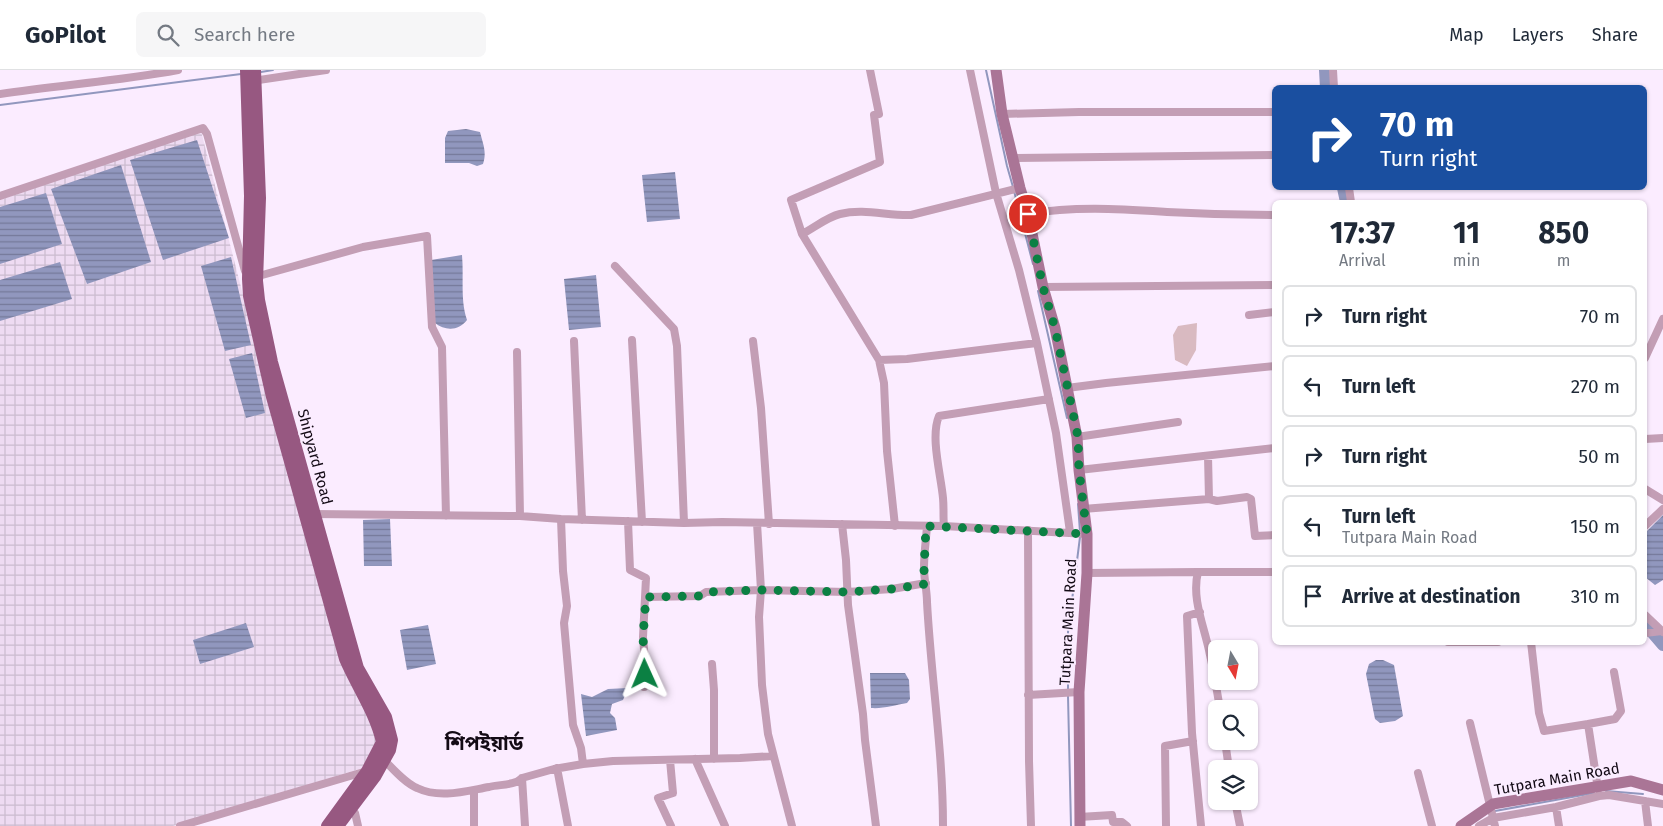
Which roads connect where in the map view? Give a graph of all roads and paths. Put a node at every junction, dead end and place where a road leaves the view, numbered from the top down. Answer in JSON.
{"nodes":[{"id":1,"x":178,"y":70,"type":"edge"},
{"id":2,"x":326,"y":70,"type":"edge"},
{"id":3,"x":870,"y":70,"type":"edge"},
{"id":4,"x":970,"y":70,"type":"edge"},
{"id":5,"x":996,"y":70,"type":"edge"},
{"id":6,"x":1332,"y":70,"type":"edge"},
{"id":7,"x":251,"y":76,"type":"edge"},
{"id":8,"x":1334,"y":85,"type":"edge"},
{"id":9,"x":0,"y":94,"type":"edge"},
{"id":10,"x":1272,"y":112,"type":"edge"},
{"id":11,"x":1002,"y":114,"type":"junction"},
{"id":12,"x":1272,"y":155,"type":"edge"},
{"id":13,"x":1014,"y":158,"type":"junction"},
{"id":14,"x":1020,"y":188,"type":"junction"},
{"id":15,"x":996,"y":193,"type":"junction"},
{"id":16,"x":0,"y":196,"type":"edge"},
{"id":17,"x":1028,"y":214,"type":"junction"},
{"id":18,"x":1272,"y":215,"type":"edge"},
{"id":19,"x":802,"y":234,"type":"junction"},
{"id":20,"x":615,"y":266,"type":"dead end"},
{"id":21,"x":253,"y":277,"type":"junction"},
{"id":22,"x":1272,"y":285,"type":"edge"},
{"id":23,"x":1043,"y":287,"type":"junction"},
{"id":24,"x":1272,"y":312,"type":"edge"},
{"id":25,"x":1249,"y":315,"type":"dead end"},
{"id":26,"x":1663,"y":319,"type":"edge"},
{"id":27,"x":632,"y":340,"type":"dead end"},
{"id":28,"x":574,"y":341,"type":"dead end"},
{"id":29,"x":753,"y":342,"type":"dead end"},
{"id":30,"x":1037,"y":343,"type":"junction"},
{"id":31,"x":517,"y":352,"type":"dead end"},
{"id":32,"x":1647,"y":354,"type":"edge"},
{"id":33,"x":879,"y":360,"type":"junction"},
{"id":34,"x":1272,"y":366,"type":"edge"},
{"id":35,"x":1067,"y":388,"type":"junction"},
{"id":36,"x":1049,"y":399,"type":"junction"},
{"id":37,"x":1178,"y":422,"type":"dead end"},
{"id":38,"x":1078,"y":437,"type":"junction"},
{"id":39,"x":1663,"y":438,"type":"edge"},
{"id":40,"x":1647,"y":439,"type":"edge"},
{"id":41,"x":1272,"y":448,"type":"edge"},
{"id":42,"x":1208,"y":456,"type":"junction"},
{"id":43,"x":1079,"y":470,"type":"junction"},
{"id":44,"x":1647,"y":490,"type":"edge"},
{"id":45,"x":1209,"y":499,"type":"junction"},
{"id":46,"x":1663,"y":500,"type":"edge"},
{"id":47,"x":1083,"y":509,"type":"junction"},
{"id":48,"x":1663,"y":509,"type":"edge"},
{"id":49,"x":309,"y":515,"type":"junction"},
{"id":50,"x":446,"y":516,"type":"junction"},
{"id":51,"x":520,"y":516,"type":"junction"},
{"id":52,"x":561,"y":519,"type":"junction"},
{"id":53,"x":582,"y":520,"type":"junction"},
{"id":54,"x":628,"y":521,"type":"junction"},
{"id":55,"x":642,"y":522,"type":"junction"},
{"id":56,"x":684,"y":523,"type":"junction"},
{"id":57,"x":757,"y":523,"type":"junction"},
{"id":58,"x":769,"y":524,"type":"junction"},
{"id":59,"x":842,"y":524,"type":"junction"},
{"id":60,"x":1647,"y":524,"type":"edge"},
{"id":61,"x":895,"y":526,"type":"junction"},
{"id":62,"x":926,"y":526,"type":"junction"},
{"id":63,"x":944,"y":526,"type":"junction"},
{"id":64,"x":1028,"y":530,"type":"junction"},
{"id":65,"x":1070,"y":532,"type":"junction"},
{"id":66,"x":1087,"y":534,"type":"junction"},
{"id":67,"x":1272,"y":535,"type":"edge"},
{"id":68,"x":1198,"y":572,"type":"junction"},
{"id":69,"x":1272,"y":572,"type":"edge"},
{"id":70,"x":1087,"y":573,"type":"junction"},
{"id":71,"x":926,"y":584,"type":"junction"},
{"id":72,"x":761,"y":590,"type":"junction"},
{"id":73,"x":847,"y":592,"type":"junction"},
{"id":74,"x":646,"y":597,"type":"junction"},
{"id":75,"x":1200,"y":612,"type":"junction"},
{"id":76,"x":1647,"y":617,"type":"edge"},
{"id":77,"x":1662,"y":632,"type":"edge"},
{"id":78,"x":1647,"y":633,"type":"edge"},
{"id":79,"x":1531,"y":645,"type":"edge"},
{"id":80,"x":712,"y":664,"type":"dead end"},
{"id":81,"x":1614,"y":672,"type":"dead end"},
{"id":82,"x":644,"y":687,"type":"dead end"},
{"id":83,"x":1071,"y":692,"type":"junction"},
{"id":84,"x":1028,"y":695,"type":"junction"},
{"id":85,"x":1218,"y":700,"type":"edge"},
{"id":86,"x":1470,"y":723,"type":"dead end"},
{"id":87,"x":1588,"y":724,"type":"junction"},
{"id":88,"x":1193,"y":741,"type":"junction"},
{"id":89,"x":773,"y":756,"type":"junction"},
{"id":90,"x":695,"y":759,"type":"junction"},
{"id":91,"x":714,"y":759,"type":"junction"},
{"id":92,"x":670,"y":760,"type":"junction"},
{"id":93,"x":384,"y":761,"type":"junction"},
{"id":94,"x":582,"y":764,"type":"junction"},
{"id":95,"x":557,"y":768,"type":"junction"},
{"id":96,"x":367,"y":771,"type":"junction"},
{"id":97,"x":1418,"y":773,"type":"dead end"},
{"id":98,"x":522,"y":778,"type":"junction"},
{"id":99,"x":474,"y":790,"type":"junction"},
{"id":100,"x":1663,"y":790,"type":"edge"},
{"id":101,"x":1598,"y":792,"type":"junction"},
{"id":102,"x":1645,"y":801,"type":"junction"},
{"id":103,"x":1663,"y":804,"type":"edge"},
{"id":104,"x":1556,"y":807,"type":"junction"},
{"id":105,"x":349,"y":810,"type":"junction"},
{"id":106,"x":1237,"y":810,"type":"edge"},
{"id":107,"x":1493,"y":815,"type":"edge"},
{"id":108,"x":1080,"y":822,"type":"edge"},
{"id":109,"x":180,"y":826,"type":"edge"},
{"id":110,"x":327,"y":826,"type":"edge"},
{"id":111,"x":338,"y":826,"type":"edge"},
{"id":112,"x":358,"y":826,"type":"edge"},
{"id":113,"x":474,"y":826,"type":"edge"},
{"id":114,"x":525,"y":826,"type":"edge"},
{"id":115,"x":568,"y":826,"type":"edge"},
{"id":116,"x":671,"y":826,"type":"edge"},
{"id":117,"x":725,"y":826,"type":"edge"},
{"id":118,"x":792,"y":826,"type":"edge"},
{"id":119,"x":876,"y":826,"type":"edge"},
{"id":120,"x":943,"y":826,"type":"edge"},
{"id":121,"x":1031,"y":826,"type":"edge"},
{"id":122,"x":1127,"y":826,"type":"edge"},
{"id":123,"x":1166,"y":826,"type":"edge"},
{"id":124,"x":1201,"y":826,"type":"edge"},
{"id":125,"x":1240,"y":826,"type":"edge"},
{"id":126,"x":1432,"y":826,"type":"edge"},
{"id":127,"x":1461,"y":826,"type":"edge"},
{"id":128,"x":1479,"y":826,"type":"edge"},
{"id":129,"x":1559,"y":826,"type":"edge"},
{"id":130,"x":1648,"y":826,"type":"edge"}],
"edges":[{"from":1,"to":9,"type":"street"},
{"from":2,"to":7,"type":"street"},
{"from":3,"to":19,"type":"street"},
{"from":4,"to":15,"type":"street"},
{"from":5,"to":11,"type":"street","name":"Tutpara Main Road"},
{"from":6,"to":8,"type":"street"},
{"from":7,"to":21,"type":"main road","name":"Shipyard Road"},
{"from":10,"to":11,"type":"street"},
{"from":11,"to":13,"type":"street","name":"Tutpara Main Road"},
{"from":12,"to":13,"type":"street"},
{"from":13,"to":14,"type":"street","name":"Tutpara Main Road"},
{"from":14,"to":15,"type":"street"},
{"from":14,"to":17,"type":"street","name":"Tutpara Main Road"},
{"from":15,"to":19,"type":"street"},
{"from":15,"to":30,"type":"street"},
{"from":16,"to":21,"type":"street"},
{"from":17,"to":18,"type":"street"},
{"from":17,"to":23,"type":"street","name":"Tutpara Main Road"},
{"from":19,"to":33,"type":"street"},
{"from":20,"to":56,"type":"street"},
{"from":21,"to":49,"type":"main road","name":"Shipyard Road"},
{"from":21,"to":50,"type":"street"},
{"from":22,"to":23,"type":"street"},
{"from":23,"to":35,"type":"street","name":"Tutpara Main Road"},
{"from":24,"to":25,"type":"street"},
{"from":26,"to":32,"type":"street"},
{"from":27,"to":55,"type":"street"},
{"from":28,"to":53,"type":"street"},
{"from":29,"to":58,"type":"street"},
{"from":30,"to":33,"type":"street"},
{"from":30,"to":36,"type":"street"},
{"from":31,"to":51,"type":"street"},
{"from":33,"to":61,"type":"street"},
{"from":34,"to":35,"type":"street"},
{"from":35,"to":38,"type":"street","name":"Tutpara Main Road"},
{"from":36,"to":63,"type":"street"},
{"from":36,"to":65,"type":"street"},
{"from":37,"to":38,"type":"street"},
{"from":38,"to":43,"type":"street","name":"Tutpara Main Road"},
{"from":39,"to":40,"type":"street"},
{"from":41,"to":42,"type":"street"},
{"from":42,"to":43,"type":"street"},
{"from":42,"to":45,"type":"street"},
{"from":43,"to":47,"type":"street","name":"Tutpara Main Road"},
{"from":44,"to":46,"type":"street"},
{"from":45,"to":47,"type":"street"},
{"from":45,"to":67,"type":"street"},
{"from":47,"to":66,"type":"street","name":"Tutpara Main Road"},
{"from":48,"to":60,"type":"street"},
{"from":49,"to":50,"type":"street"},
{"from":49,"to":93,"type":"main road","name":"Shipyard Road"},
{"from":49,"to":96,"type":"main road","name":"Shipyard Road"},
{"from":50,"to":51,"type":"street"},
{"from":51,"to":52,"type":"street"},
{"from":52,"to":53,"type":"street"},
{"from":52,"to":94,"type":"street"},
{"from":53,"to":54,"type":"street"},
{"from":54,"to":55,"type":"street"},
{"from":54,"to":74,"type":"street"},
{"from":55,"to":56,"type":"street"},
{"from":56,"to":57,"type":"street"},
{"from":57,"to":58,"type":"street"},
{"from":57,"to":72,"type":"street"},
{"from":58,"to":59,"type":"street"},
{"from":59,"to":61,"type":"street"},
{"from":59,"to":73,"type":"street"},
{"from":61,"to":62,"type":"street"},
{"from":62,"to":63,"type":"street"},
{"from":62,"to":71,"type":"street"},
{"from":63,"to":64,"type":"street"},
{"from":64,"to":65,"type":"street"},
{"from":64,"to":84,"type":"street"},
{"from":65,"to":66,"type":"street"},
{"from":66,"to":70,"type":"street","name":"Tutpara Main Road"},
{"from":68,"to":69,"type":"street"},
{"from":68,"to":70,"type":"street"},
{"from":68,"to":75,"type":"street"},
{"from":70,"to":83,"type":"street","name":"Tutpara Main Road"},
{"from":71,"to":73,"type":"street"},
{"from":71,"to":120,"type":"street"},
{"from":72,"to":73,"type":"street"},
{"from":72,"to":74,"type":"street"},
{"from":72,"to":89,"type":"street"},
{"from":73,"to":119,"type":"street"},
{"from":74,"to":82,"type":"street"},
{"from":75,"to":85,"type":"street"},
{"from":75,"to":88,"type":"street"},
{"from":76,"to":77,"type":"street"},
{"from":77,"to":78,"type":"street"},
{"from":79,"to":87,"type":"street"},
{"from":80,"to":91,"type":"street"},
{"from":81,"to":87,"type":"street"},
{"from":83,"to":84,"type":"street"},
{"from":83,"to":108,"type":"street","name":"Tutpara Main Road"},
{"from":84,"to":121,"type":"street"},
{"from":86,"to":107,"type":"street"},
{"from":87,"to":101,"type":"street"},
{"from":88,"to":123,"type":"street"},
{"from":88,"to":124,"type":"street"},
{"from":89,"to":91,"type":"street"},
{"from":89,"to":118,"type":"street"},
{"from":90,"to":91,"type":"street"},
{"from":90,"to":92,"type":"street"},
{"from":90,"to":117,"type":"street"},
{"from":92,"to":94,"type":"street"},
{"from":92,"to":116,"type":"street"},
{"from":93,"to":99,"type":"street"},
{"from":93,"to":105,"type":"main road","name":"Shipyard Road"},
{"from":94,"to":95,"type":"street"},
{"from":95,"to":98,"type":"street"},
{"from":95,"to":115,"type":"street"},
{"from":96,"to":109,"type":"street"},
{"from":96,"to":110,"type":"main road"},
{"from":97,"to":126,"type":"street"},
{"from":98,"to":99,"type":"street"},
{"from":98,"to":114,"type":"street"},
{"from":99,"to":113,"type":"street"},
{"from":100,"to":101,"type":"street","name":"Tutpara Main Road"},
{"from":101,"to":102,"type":"street"},
{"from":101,"to":104,"type":"street"},
{"from":101,"to":107,"type":"street","name":"Tutpara Main Road"},
{"from":102,"to":103,"type":"street"},
{"from":102,"to":130,"type":"street"},
{"from":104,"to":107,"type":"street"},
{"from":104,"to":129,"type":"street"},
{"from":105,"to":111,"type":"main road","name":"Shipyard Road"},
{"from":105,"to":112,"type":"street"},
{"from":106,"to":125,"type":"street"},
{"from":107,"to":127,"type":"street","name":"Tutpara Main Road"},
{"from":107,"to":128,"type":"street"},
{"from":108,"to":122,"type":"street"}]}
